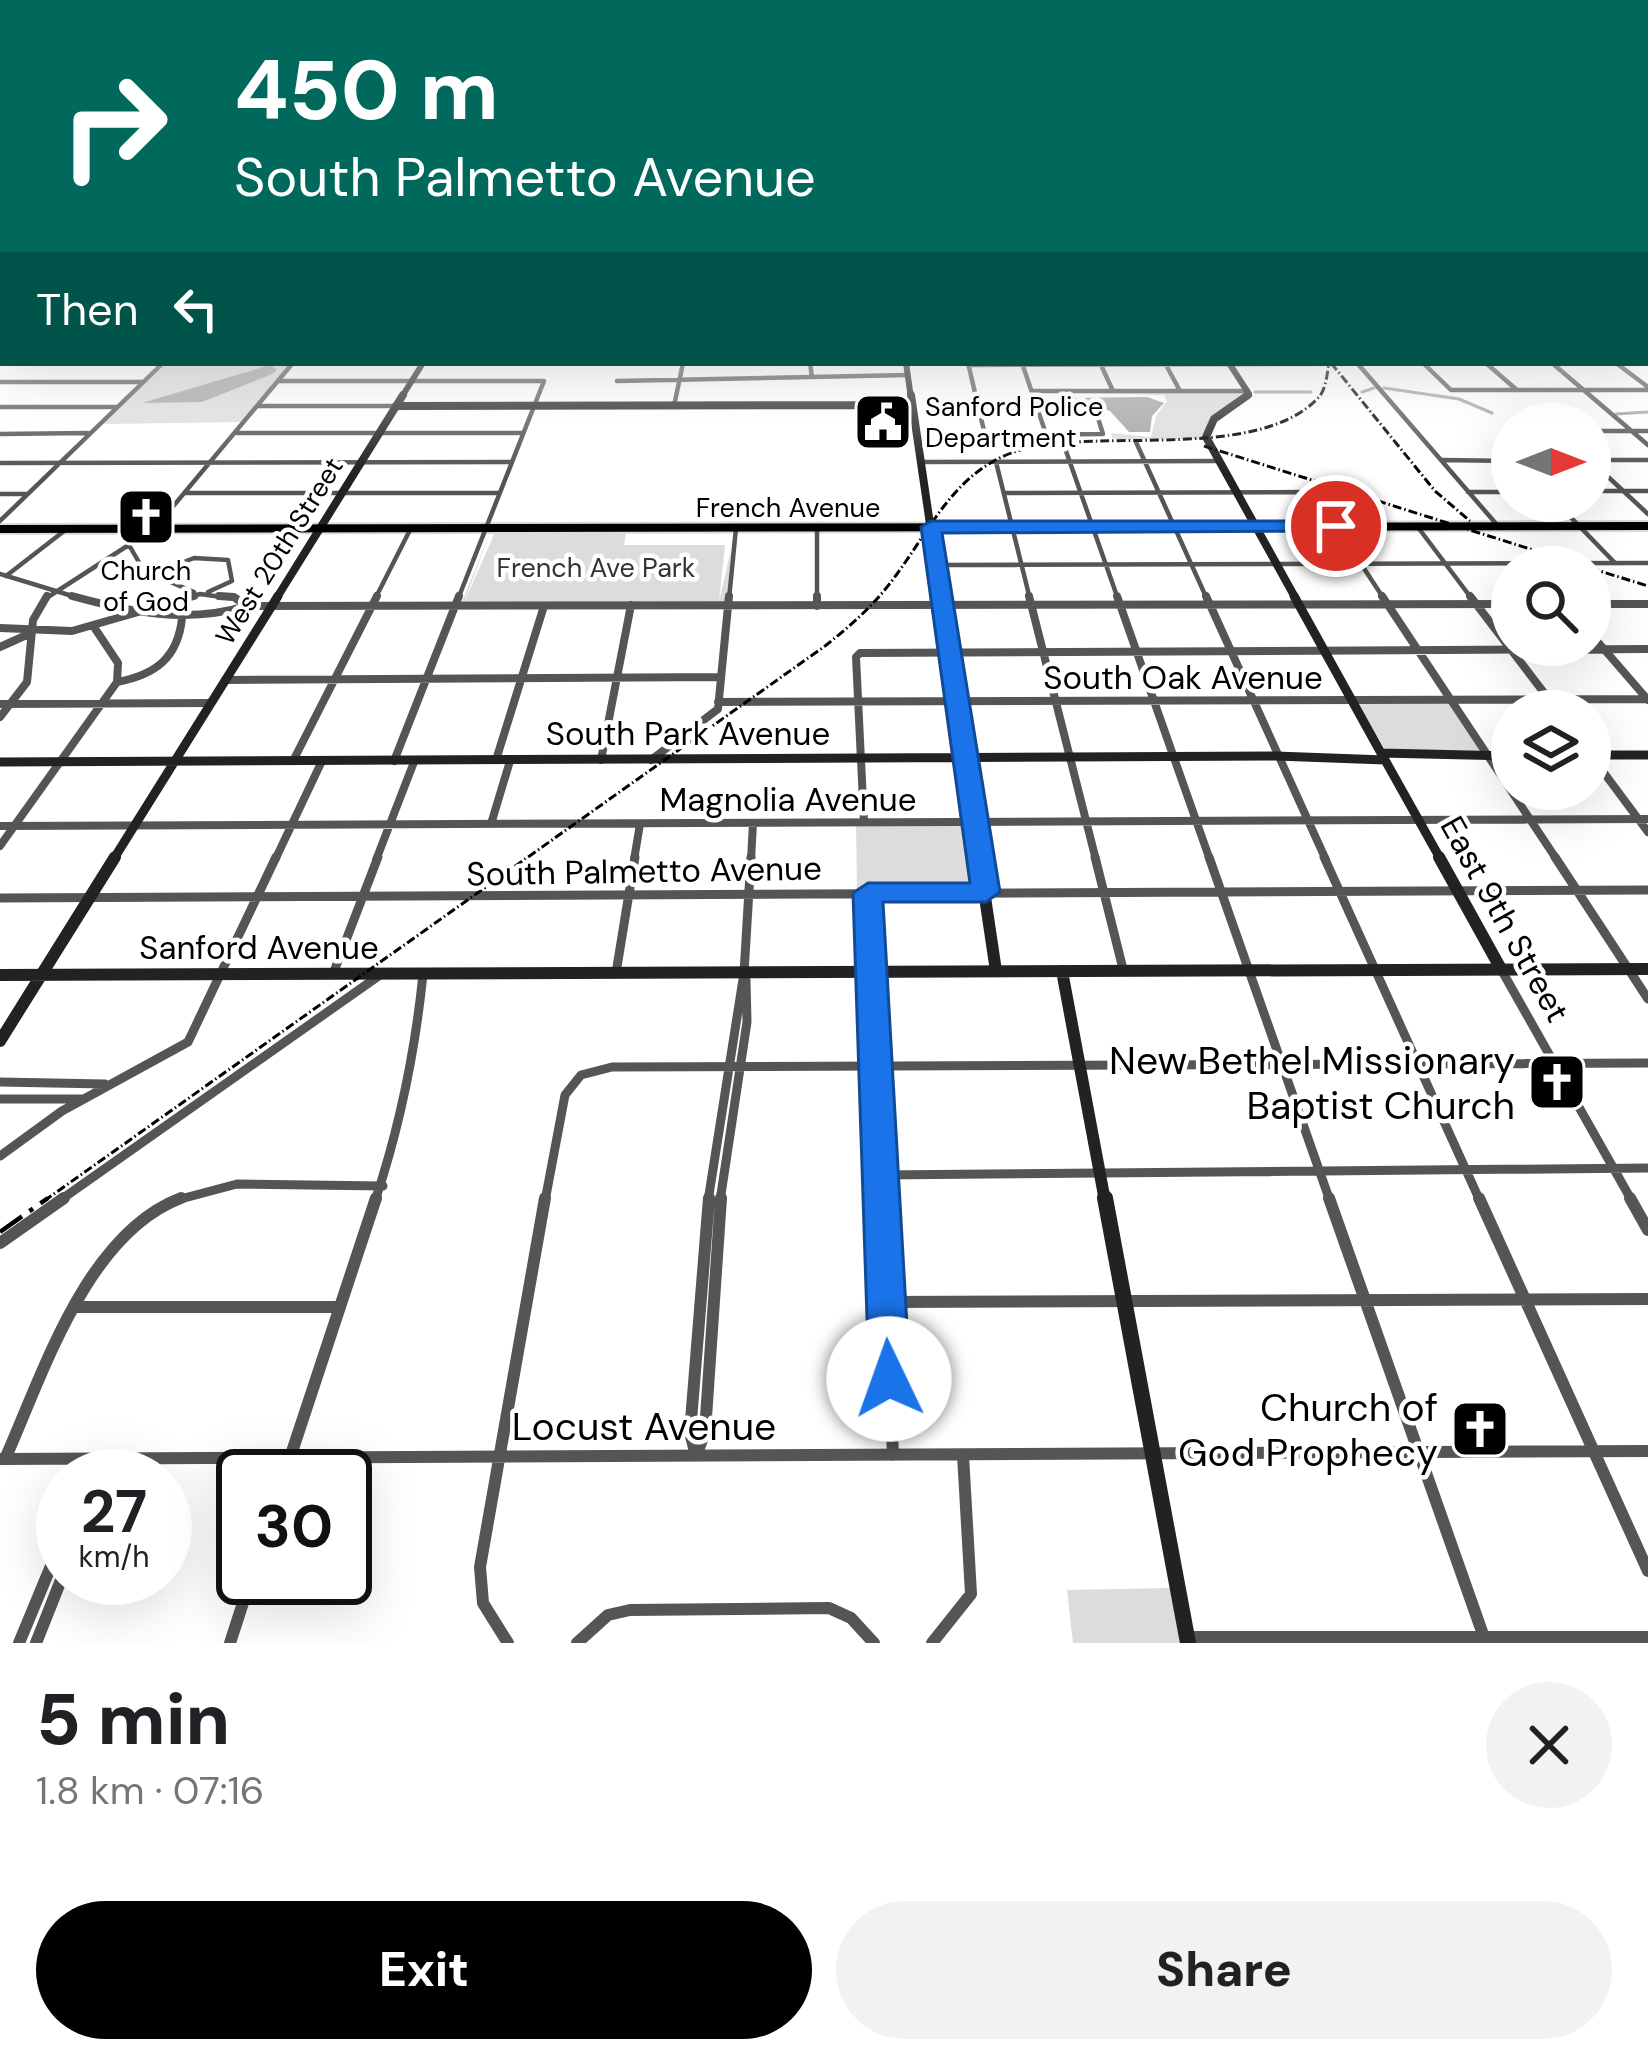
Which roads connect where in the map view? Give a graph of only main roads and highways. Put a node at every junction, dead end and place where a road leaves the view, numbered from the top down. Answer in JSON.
{"nodes":[{"id":1,"x":0,"y":525,"type":"edge"},
{"id":2,"x":1648,"y":526,"type":"edge"}],
"edges":[{"from":1,"to":2,"type":"main road","name":"French Avenue"}]}
